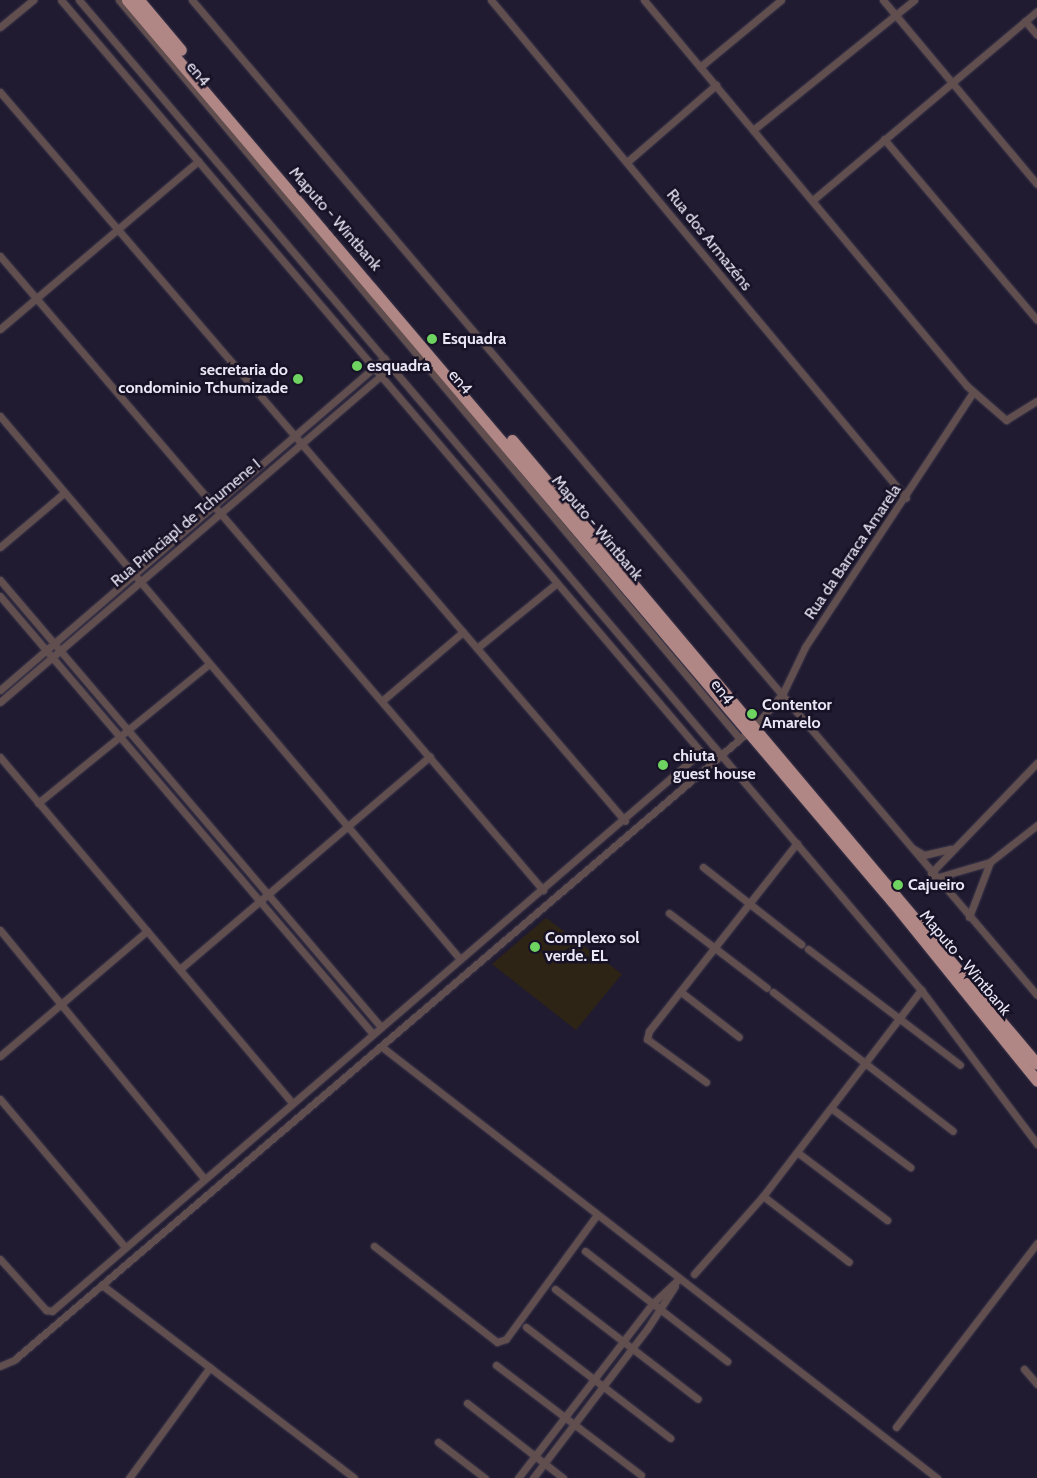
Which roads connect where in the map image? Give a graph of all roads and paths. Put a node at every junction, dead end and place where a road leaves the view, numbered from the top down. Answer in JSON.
{"nodes":[{"id":1,"x":34,"y":0,"type":"edge"},
{"id":2,"x":61,"y":0,"type":"edge"},
{"id":3,"x":79,"y":0,"type":"edge"},
{"id":4,"x":119,"y":0,"type":"edge"},
{"id":5,"x":127,"y":0,"type":"edge"},
{"id":6,"x":140,"y":0,"type":"edge"},
{"id":7,"x":192,"y":0,"type":"edge"},
{"id":8,"x":490,"y":0,"type":"edge"},
{"id":9,"x":644,"y":0,"type":"edge"},
{"id":10,"x":782,"y":0,"type":"edge"},
{"id":11,"x":883,"y":0,"type":"edge"},
{"id":12,"x":914,"y":0,"type":"edge"},
{"id":13,"x":1037,"y":12,"type":"edge"},
{"id":14,"x":896,"y":16,"type":"junction"},
{"id":15,"x":1025,"y":21,"type":"junction"},
{"id":16,"x":0,"y":27,"type":"edge"},
{"id":17,"x":1037,"y":35,"type":"edge"},
{"id":18,"x":700,"y":67,"type":"junction"},
{"id":19,"x":951,"y":83,"type":"junction"},
{"id":20,"x":716,"y":85,"type":"junction"},
{"id":21,"x":0,"y":92,"type":"edge"},
{"id":22,"x":753,"y":130,"type":"junction"},
{"id":23,"x":884,"y":139,"type":"junction"},
{"id":24,"x":198,"y":161,"type":"junction"},
{"id":25,"x":628,"y":162,"type":"junction"},
{"id":26,"x":1037,"y":184,"type":"edge"},
{"id":27,"x":814,"y":199,"type":"junction"},
{"id":28,"x":118,"y":229,"type":"junction"},
{"id":29,"x":0,"y":256,"type":"edge"},
{"id":30,"x":36,"y":299,"type":"junction"},
{"id":31,"x":1037,"y":320,"type":"edge"},
{"id":32,"x":0,"y":329,"type":"edge"},
{"id":33,"x":385,"y":358,"type":"junction"},
{"id":34,"x":375,"y":366,"type":"junction"},
{"id":35,"x":391,"y":366,"type":"junction"},
{"id":36,"x":382,"y":374,"type":"junction"},
{"id":37,"x":973,"y":392,"type":"junction"},
{"id":38,"x":1037,"y":400,"type":"edge"},
{"id":39,"x":0,"y":416,"type":"edge"},
{"id":40,"x":297,"y":441,"type":"junction"},
{"id":41,"x":64,"y":493,"type":"junction"},
{"id":42,"x":906,"y":498,"type":"junction"},
{"id":43,"x":215,"y":506,"type":"junction"},
{"id":44,"x":221,"y":513,"type":"junction"},
{"id":45,"x":0,"y":547,"type":"edge"},
{"id":46,"x":136,"y":578,"type":"junction"},
{"id":47,"x":0,"y":580,"type":"edge"},
{"id":48,"x":557,"y":583,"type":"junction"},
{"id":49,"x":0,"y":596,"type":"edge"},
{"id":50,"x":463,"y":632,"type":"junction"},
{"id":51,"x":54,"y":642,"type":"junction"},
{"id":52,"x":478,"y":648,"type":"junction"},
{"id":53,"x":60,"y":650,"type":"junction"},
{"id":54,"x":49,"y":653,"type":"junction"},
{"id":55,"x":208,"y":665,"type":"junction"},
{"id":56,"x":0,"y":690,"type":"edge"},
{"id":57,"x":782,"y":693,"type":"junction"},
{"id":58,"x":383,"y":700,"type":"junction"},
{"id":59,"x":0,"y":702,"type":"edge"},
{"id":60,"x":126,"y":731,"type":"junction"},
{"id":61,"x":748,"y":732,"type":"junction"},
{"id":62,"x":118,"y":737,"type":"junction"},
{"id":63,"x":722,"y":755,"type":"junction"},
{"id":64,"x":430,"y":756,"type":"junction"},
{"id":65,"x":0,"y":757,"type":"edge"},
{"id":66,"x":1037,"y":763,"type":"edge"},
{"id":67,"x":38,"y":803,"type":"junction"},
{"id":68,"x":625,"y":821,"type":"junction"},
{"id":69,"x":349,"y":824,"type":"junction"},
{"id":70,"x":1037,"y":825,"type":"edge"},
{"id":71,"x":797,"y":844,"type":"junction"},
{"id":72,"x":909,"y":847,"type":"junction"},
{"id":73,"x":952,"y":849,"type":"junction"},
{"id":74,"x":990,"y":862,"type":"junction"},
{"id":75,"x":703,"y":867,"type":"dead end"},
{"id":76,"x":933,"y":875,"type":"junction"},
{"id":77,"x":542,"y":890,"type":"junction"},
{"id":78,"x":267,"y":896,"type":"junction"},
{"id":79,"x":260,"y":902,"type":"junction"},
{"id":80,"x":749,"y":904,"type":"junction"},
{"id":81,"x":669,"y":913,"type":"dead end"},
{"id":82,"x":969,"y":917,"type":"junction"},
{"id":83,"x":0,"y":930,"type":"edge"},
{"id":84,"x":147,"y":931,"type":"junction"},
{"id":85,"x":801,"y":944,"type":"dead end"},
{"id":86,"x":715,"y":947,"type":"junction"},
{"id":87,"x":808,"y":949,"type":"dead end"},
{"id":88,"x":460,"y":959,"type":"junction"},
{"id":89,"x":180,"y":969,"type":"junction"},
{"id":90,"x":921,"y":990,"type":"junction"},
{"id":91,"x":681,"y":992,"type":"junction"},
{"id":92,"x":1037,"y":995,"type":"edge"},
{"id":93,"x":62,"y":1005,"type":"junction"},
{"id":94,"x":900,"y":1018,"type":"junction"},
{"id":95,"x":381,"y":1027,"type":"junction"},
{"id":96,"x":373,"y":1034,"type":"junction"},
{"id":97,"x":739,"y":1037,"type":"dead end"},
{"id":98,"x":382,"y":1047,"type":"junction"},
{"id":99,"x":0,"y":1056,"type":"edge"},
{"id":100,"x":867,"y":1063,"type":"junction"},
{"id":101,"x":1037,"y":1064,"type":"edge"},
{"id":102,"x":960,"y":1065,"type":"dead end"},
{"id":103,"x":1037,"y":1081,"type":"edge"},
{"id":104,"x":706,"y":1082,"type":"dead end"},
{"id":105,"x":0,"y":1099,"type":"edge"},
{"id":106,"x":292,"y":1102,"type":"junction"},
{"id":107,"x":831,"y":1108,"type":"junction"},
{"id":108,"x":953,"y":1131,"type":"dead end"},
{"id":109,"x":1037,"y":1144,"type":"edge"},
{"id":110,"x":797,"y":1152,"type":"junction"},
{"id":111,"x":910,"y":1167,"type":"dead end"},
{"id":112,"x":204,"y":1178,"type":"junction"},
{"id":113,"x":762,"y":1196,"type":"junction"},
{"id":114,"x":596,"y":1216,"type":"junction"},
{"id":115,"x":887,"y":1220,"type":"dead end"},
{"id":116,"x":1037,"y":1243,"type":"edge"},
{"id":117,"x":374,"y":1246,"type":"dead end"},
{"id":118,"x":125,"y":1247,"type":"junction"},
{"id":119,"x":585,"y":1251,"type":"dead end"},
{"id":120,"x":0,"y":1259,"type":"edge"},
{"id":121,"x":849,"y":1262,"type":"dead end"},
{"id":122,"x":694,"y":1274,"type":"dead end"},
{"id":123,"x":679,"y":1279,"type":"junction"},
{"id":124,"x":102,"y":1285,"type":"junction"},
{"id":125,"x":555,"y":1289,"type":"dead end"},
{"id":126,"x":652,"y":1304,"type":"junction"},
{"id":127,"x":660,"y":1310,"type":"junction"},
{"id":128,"x":526,"y":1327,"type":"dead end"},
{"id":129,"x":623,"y":1342,"type":"junction"},
{"id":130,"x":632,"y":1350,"type":"junction"},
{"id":131,"x":727,"y":1361,"type":"dead end"},
{"id":132,"x":496,"y":1365,"type":"dead end"},
{"id":133,"x":0,"y":1367,"type":"edge"},
{"id":134,"x":210,"y":1367,"type":"junction"},
{"id":135,"x":1024,"y":1369,"type":"dead end"},
{"id":136,"x":593,"y":1380,"type":"junction"},
{"id":137,"x":1037,"y":1384,"type":"edge"},
{"id":138,"x":604,"y":1386,"type":"junction"},
{"id":139,"x":698,"y":1399,"type":"dead end"},
{"id":140,"x":467,"y":1403,"type":"dead end"},
{"id":141,"x":564,"y":1418,"type":"junction"},
{"id":142,"x":574,"y":1426,"type":"junction"},
{"id":143,"x":896,"y":1427,"type":"dead end"},
{"id":144,"x":670,"y":1438,"type":"dead end"},
{"id":145,"x":438,"y":1442,"type":"dead end"},
{"id":146,"x":535,"y":1456,"type":"junction"},
{"id":147,"x":544,"y":1464,"type":"junction"},
{"id":148,"x":641,"y":1475,"type":"dead end"},
{"id":149,"x":129,"y":1478,"type":"edge"},
{"id":150,"x":354,"y":1478,"type":"edge"},
{"id":151,"x":485,"y":1478,"type":"edge"},
{"id":152,"x":518,"y":1478,"type":"edge"},
{"id":153,"x":534,"y":1478,"type":"edge"},
{"id":154,"x":563,"y":1478,"type":"edge"},
{"id":155,"x":937,"y":1478,"type":"edge"}],
"edges":[{"from":1,"to":16,"type":"street"},
{"from":2,"to":24,"type":"street"},
{"from":3,"to":33,"type":"street"},
{"from":4,"to":61,"type":"street","name":"en4"},
{"from":5,"to":61,"type":"highway","name":"Maputo - Wintbank"},
{"from":6,"to":61,"type":"highway","name":"Maputo - Wintbank"},
{"from":7,"to":57,"type":"street"},
{"from":8,"to":25,"type":"street","name":"Rua dos Armazéns"},
{"from":9,"to":18,"type":"street"},
{"from":10,"to":18,"type":"street"},
{"from":11,"to":14,"type":"street"},
{"from":12,"to":14,"type":"street"},
{"from":13,"to":15,"type":"street"},
{"from":14,"to":19,"type":"street"},
{"from":14,"to":22,"type":"street"},
{"from":15,"to":17,"type":"street"},
{"from":15,"to":19,"type":"street"},
{"from":18,"to":20,"type":"street"},
{"from":19,"to":23,"type":"street"},
{"from":19,"to":26,"type":"street"},
{"from":20,"to":22,"type":"street"},
{"from":20,"to":25,"type":"street"},
{"from":21,"to":28,"type":"street"},
{"from":22,"to":27,"type":"street"},
{"from":23,"to":27,"type":"street"},
{"from":23,"to":31,"type":"street"},
{"from":24,"to":28,"type":"street"},
{"from":24,"to":34,"type":"street"},
{"from":25,"to":42,"type":"street","name":"Rua dos Armazéns"},
{"from":27,"to":37,"type":"street"},
{"from":28,"to":30,"type":"street"},
{"from":28,"to":40,"type":"street"},
{"from":29,"to":30,"type":"street"},
{"from":30,"to":32,"type":"street"},
{"from":30,"to":43,"type":"street"},
{"from":33,"to":34,"type":"street","name":"Rua Princiapl de Tchumene I"},
{"from":33,"to":35,"type":"street"},
{"from":34,"to":36,"type":"street"},
{"from":34,"to":40,"type":"street","name":"Rua Princiapl de Tchumene I"},
{"from":35,"to":36,"type":"street","name":"Rua Princiapl de Tchumene I"},
{"from":35,"to":63,"type":"street"},
{"from":36,"to":40,"type":"street","name":"Rua Princiapl de Tchumene I"},
{"from":36,"to":48,"type":"street"},
{"from":37,"to":38,"type":"street"},
{"from":37,"to":42,"type":"street","name":"Rua da Barraca Amarela"},
{"from":39,"to":41,"type":"street"},
{"from":40,"to":43,"type":"street","name":"Rua Princiapl de Tchumene I"},
{"from":40,"to":44,"type":"street","name":"Rua Princiapl de Tchumene I"},
{"from":40,"to":50,"type":"street"},
{"from":41,"to":45,"type":"street"},
{"from":41,"to":46,"type":"street"},
{"from":42,"to":57,"type":"street","name":"Rua da Barraca Amarela"},
{"from":43,"to":44,"type":"street"},
{"from":43,"to":46,"type":"street","name":"Rua Princiapl de Tchumene I"},
{"from":44,"to":46,"type":"street","name":"Rua Princiapl de Tchumene I"},
{"from":44,"to":58,"type":"street"},
{"from":46,"to":51,"type":"street","name":"Rua Princiapl de Tchumene I"},
{"from":46,"to":53,"type":"street","name":"Rua Princiapl de Tchumene I"},
{"from":46,"to":55,"type":"street"},
{"from":47,"to":51,"type":"street"},
{"from":48,"to":52,"type":"street"},
{"from":48,"to":68,"type":"street"},
{"from":49,"to":54,"type":"street"},
{"from":50,"to":52,"type":"street"},
{"from":50,"to":58,"type":"street"},
{"from":51,"to":53,"type":"street"},
{"from":51,"to":54,"type":"street","name":"Rua Princiapl de Tchumene I"},
{"from":52,"to":68,"type":"street"},
{"from":53,"to":54,"type":"street","name":"Rua Princiapl de Tchumene I"},
{"from":53,"to":60,"type":"street"},
{"from":54,"to":56,"type":"street","name":"Rua Princiapl de Tchumene I"},
{"from":54,"to":59,"type":"street","name":"Rua Princiapl de Tchumene I"},
{"from":54,"to":62,"type":"street"},
{"from":55,"to":60,"type":"street"},
{"from":55,"to":69,"type":"street"},
{"from":57,"to":61,"type":"street","name":"Rua da Barraca Amarela"},
{"from":57,"to":72,"type":"street"},
{"from":58,"to":64,"type":"street"},
{"from":60,"to":62,"type":"street"},
{"from":60,"to":78,"type":"street"},
{"from":61,"to":63,"type":"street","name":"Rua da Barraca Amarela"},
{"from":61,"to":101,"type":"highway","name":"Maputo - Wintbank"},
{"from":61,"to":103,"type":"highway","name":"Maputo - Wintbank"},
{"from":62,"to":67,"type":"street"},
{"from":62,"to":79,"type":"street"},
{"from":63,"to":71,"type":"street"},
{"from":63,"to":98,"type":"street","name":"Rua da Barraca Amarela"},
{"from":64,"to":69,"type":"street"},
{"from":64,"to":77,"type":"street"},
{"from":65,"to":67,"type":"street"},
{"from":66,"to":73,"type":"street"},
{"from":67,"to":84,"type":"street"},
{"from":68,"to":77,"type":"street"},
{"from":69,"to":78,"type":"street"},
{"from":69,"to":88,"type":"street"},
{"from":70,"to":74,"type":"street"},
{"from":71,"to":80,"type":"street"},
{"from":71,"to":90,"type":"street"},
{"from":72,"to":73,"type":"street"},
{"from":72,"to":76,"type":"street"},
{"from":73,"to":76,"type":"street"},
{"from":74,"to":76,"type":"street"},
{"from":74,"to":82,"type":"street"},
{"from":75,"to":80,"type":"street"},
{"from":76,"to":82,"type":"street"},
{"from":77,"to":88,"type":"street"},
{"from":78,"to":79,"type":"street"},
{"from":78,"to":95,"type":"street"},
{"from":79,"to":89,"type":"street"},
{"from":79,"to":96,"type":"street"},
{"from":80,"to":85,"type":"street"},
{"from":80,"to":86,"type":"street"},
{"from":81,"to":86,"type":"street"},
{"from":82,"to":92,"type":"street"},
{"from":83,"to":93,"type":"street"},
{"from":84,"to":89,"type":"street"},
{"from":84,"to":93,"type":"street"},
{"from":86,"to":91,"type":"street"},
{"from":86,"to":100,"type":"street"},
{"from":87,"to":94,"type":"street"},
{"from":88,"to":95,"type":"street"},
{"from":89,"to":106,"type":"street"},
{"from":90,"to":94,"type":"street"},
{"from":90,"to":109,"type":"street"},
{"from":91,"to":97,"type":"street"},
{"from":91,"to":104,"type":"street"},
{"from":93,"to":99,"type":"street"},
{"from":93,"to":112,"type":"street"},
{"from":94,"to":100,"type":"street"},
{"from":94,"to":102,"type":"street"},
{"from":95,"to":96,"type":"street"},
{"from":96,"to":106,"type":"street"},
{"from":98,"to":114,"type":"street"},
{"from":98,"to":124,"type":"street","name":"Rua da Barraca Amarela"},
{"from":100,"to":107,"type":"street"},
{"from":100,"to":108,"type":"street"},
{"from":105,"to":118,"type":"street"},
{"from":106,"to":112,"type":"street"},
{"from":107,"to":110,"type":"street"},
{"from":107,"to":111,"type":"street"},
{"from":110,"to":113,"type":"street"},
{"from":110,"to":115,"type":"street"},
{"from":112,"to":118,"type":"street"},
{"from":113,"to":121,"type":"street"},
{"from":113,"to":122,"type":"street"},
{"from":114,"to":117,"type":"street"},
{"from":114,"to":123,"type":"street"},
{"from":116,"to":143,"type":"street"},
{"from":118,"to":120,"type":"street"},
{"from":119,"to":126,"type":"street"},
{"from":123,"to":126,"type":"street"},
{"from":123,"to":127,"type":"street"},
{"from":123,"to":155,"type":"street"},
{"from":124,"to":133,"type":"street","name":"Rua da Barraca Amarela"},
{"from":124,"to":134,"type":"street"},
{"from":125,"to":129,"type":"street"},
{"from":126,"to":127,"type":"street"},
{"from":126,"to":129,"type":"street"},
{"from":127,"to":130,"type":"street"},
{"from":127,"to":131,"type":"street"},
{"from":128,"to":136,"type":"street"},
{"from":129,"to":130,"type":"street"},
{"from":129,"to":136,"type":"street"},
{"from":130,"to":138,"type":"street"},
{"from":130,"to":139,"type":"street"},
{"from":132,"to":141,"type":"street"},
{"from":134,"to":149,"type":"street"},
{"from":134,"to":150,"type":"street"},
{"from":135,"to":137,"type":"street"},
{"from":136,"to":138,"type":"street"},
{"from":136,"to":141,"type":"street"},
{"from":138,"to":142,"type":"street"},
{"from":138,"to":144,"type":"street"},
{"from":140,"to":146,"type":"street"},
{"from":141,"to":142,"type":"street"},
{"from":141,"to":146,"type":"street"},
{"from":142,"to":147,"type":"street"},
{"from":142,"to":148,"type":"street"},
{"from":145,"to":151,"type":"street"},
{"from":146,"to":147,"type":"street"},
{"from":146,"to":152,"type":"street"},
{"from":147,"to":153,"type":"street"},
{"from":147,"to":154,"type":"street"}]}
